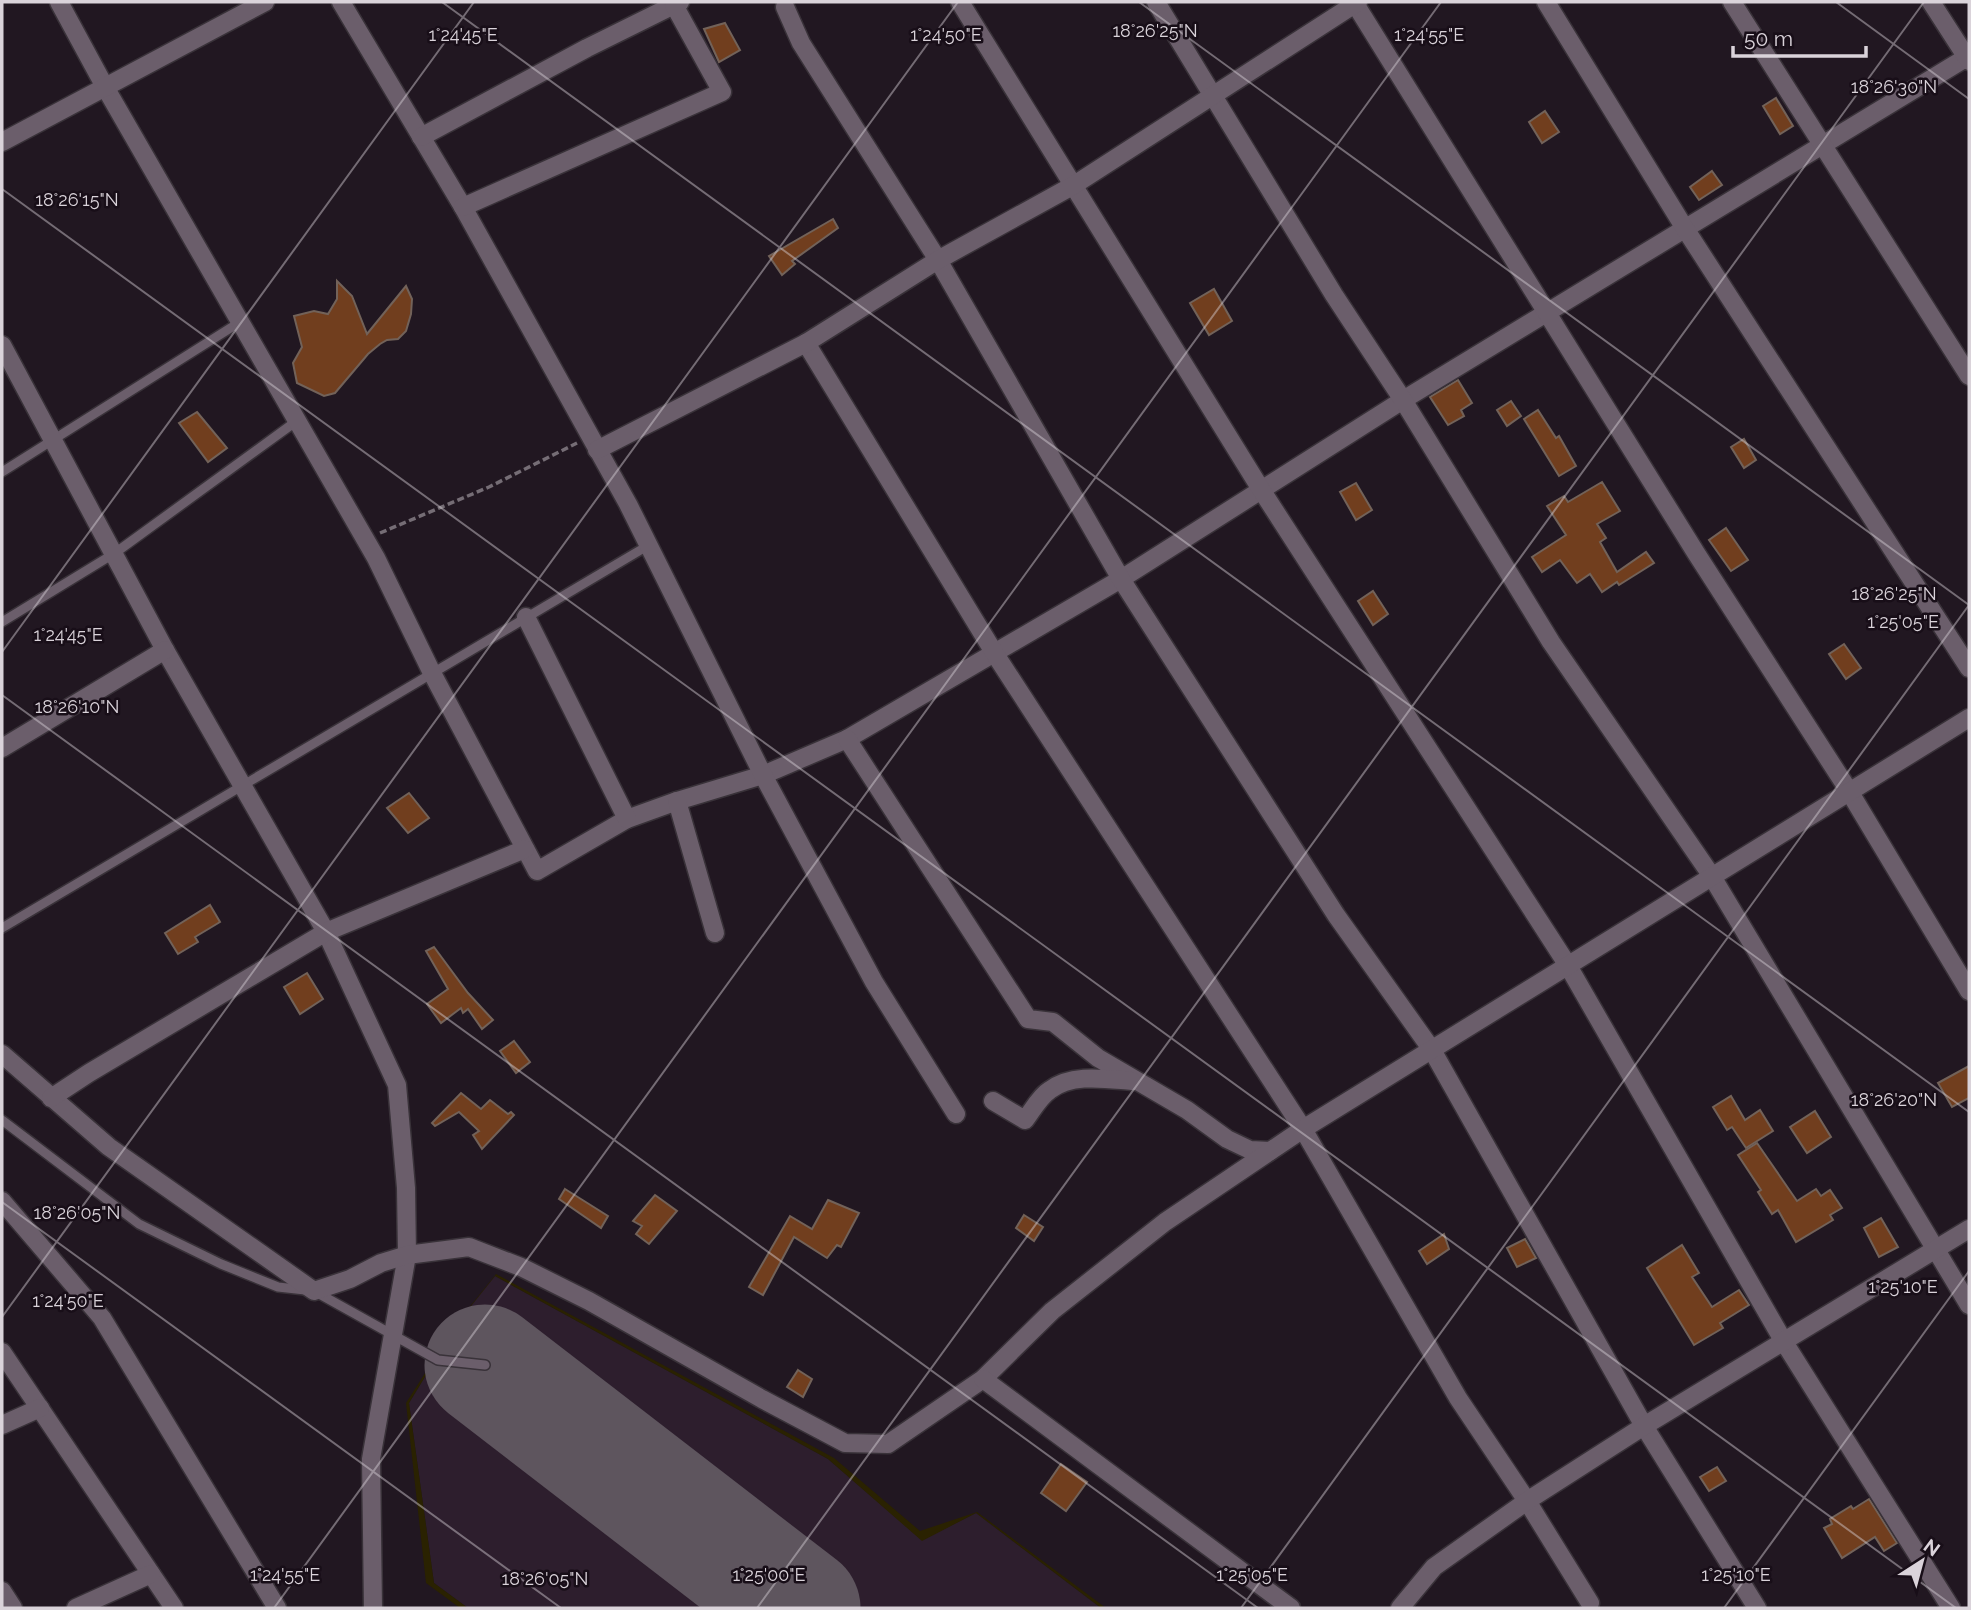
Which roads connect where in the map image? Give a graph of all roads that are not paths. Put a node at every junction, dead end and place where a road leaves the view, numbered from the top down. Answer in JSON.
{"nodes":[{"id":1,"x":59,"y":2,"type":"edge"},
{"id":2,"x":265,"y":2,"type":"edge"},
{"id":3,"x":341,"y":2,"type":"edge"},
{"id":4,"x":960,"y":2,"type":"edge"},
{"id":5,"x":1156,"y":2,"type":"edge"},
{"id":6,"x":1356,"y":2,"type":"edge"},
{"id":7,"x":1546,"y":2,"type":"edge"},
{"id":8,"x":1732,"y":2,"type":"edge"},
{"id":9,"x":1931,"y":2,"type":"edge"},
{"id":10,"x":677,"y":3,"type":"edge"},
{"id":11,"x":786,"y":4,"type":"edge"},
{"id":12,"x":1969,"y":58,"type":"edge"},
{"id":13,"x":105,"y":87,"type":"junction"},
{"id":14,"x":1212,"y":95,"type":"junction"},
{"id":15,"x":421,"y":137,"type":"junction"},
{"id":16,"x":2,"y":142,"type":"edge"},
{"id":17,"x":1821,"y":144,"type":"junction"},
{"id":18,"x":1074,"y":185,"type":"junction"},
{"id":19,"x":463,"y":208,"type":"junction"},
{"id":20,"x":1684,"y":227,"type":"junction"},
{"id":21,"x":938,"y":260,"type":"junction"},
{"id":22,"x":1548,"y":313,"type":"junction"},
{"id":23,"x":240,"y":322,"type":"junction"},
{"id":24,"x":806,"y":343,"type":"junction"},
{"id":25,"x":2,"y":345,"type":"edge"},
{"id":26,"x":1969,"y":376,"type":"edge"},
{"id":27,"x":1403,"y":400,"type":"junction"},
{"id":28,"x":298,"y":420,"type":"junction"},
{"id":29,"x":53,"y":440,"type":"junction"},
{"id":30,"x":593,"y":443,"type":"junction"},
{"id":31,"x":2,"y":472,"type":"edge"},
{"id":32,"x":1262,"y":491,"type":"junction"},
{"id":33,"x":649,"y":545,"type":"junction"},
{"id":34,"x":115,"y":553,"type":"junction"},
{"id":35,"x":1121,"y":579,"type":"junction"},
{"id":36,"x":526,"y":617,"type":"junction"},
{"id":37,"x":2,"y":622,"type":"edge"},
{"id":38,"x":165,"y":650,"type":"junction"},
{"id":39,"x":995,"y":654,"type":"junction"},
{"id":40,"x":1969,"y":668,"type":"edge"},
{"id":41,"x":432,"y":673,"type":"junction"},
{"id":42,"x":1969,"y":718,"type":"edge"},
{"id":43,"x":847,"y":738,"type":"junction"},
{"id":44,"x":4,"y":742,"type":"edge"},
{"id":45,"x":763,"y":775,"type":"junction"},
{"id":46,"x":243,"y":785,"type":"junction"},
{"id":47,"x":1849,"y":791,"type":"junction"},
{"id":48,"x":677,"y":801,"type":"junction"},
{"id":49,"x":627,"y":819,"type":"junction"},
{"id":50,"x":525,"y":849,"type":"junction"},
{"id":51,"x":1712,"y":876,"type":"junction"},
{"id":52,"x":2,"y":928,"type":"edge"},
{"id":53,"x":326,"y":932,"type":"junction"},
{"id":54,"x":715,"y":933,"type":"dead end"},
{"id":55,"x":1567,"y":964,"type":"junction"},
{"id":56,"x":1969,"y":991,"type":"edge"},
{"id":57,"x":1432,"y":1050,"type":"junction"},
{"id":58,"x":2,"y":1054,"type":"edge"},
{"id":59,"x":1135,"y":1081,"type":"junction"},
{"id":60,"x":51,"y":1098,"type":"junction"},
{"id":61,"x":993,"y":1101,"type":"dead end"},
{"id":62,"x":956,"y":1114,"type":"dead end"},
{"id":63,"x":2,"y":1121,"type":"edge"},
{"id":64,"x":1303,"y":1129,"type":"junction"},
{"id":65,"x":1270,"y":1151,"type":"junction"},
{"id":66,"x":2,"y":1200,"type":"edge"},
{"id":67,"x":1969,"y":1229,"type":"edge"},
{"id":68,"x":1936,"y":1249,"type":"junction"},
{"id":69,"x":407,"y":1255,"type":"junction"},
{"id":70,"x":314,"y":1291,"type":"junction"},
{"id":71,"x":1969,"y":1305,"type":"edge"},
{"id":72,"x":391,"y":1334,"type":"junction"},
{"id":73,"x":1784,"y":1342,"type":"junction"},
{"id":74,"x":2,"y":1352,"type":"edge"},
{"id":75,"x":485,"y":1365,"type":"dead end"},
{"id":76,"x":983,"y":1379,"type":"junction"},
{"id":77,"x":40,"y":1408,"type":"junction"},
{"id":78,"x":2,"y":1425,"type":"edge"},
{"id":79,"x":1644,"y":1426,"type":"junction"},
{"id":80,"x":1527,"y":1501,"type":"junction"},
{"id":81,"x":151,"y":1574,"type":"junction"},
{"id":82,"x":2,"y":1591,"type":"edge"},
{"id":83,"x":1590,"y":1603,"type":"dead end"},
{"id":84,"x":13,"y":1608,"type":"edge"},
{"id":85,"x":76,"y":1608,"type":"edge"},
{"id":86,"x":174,"y":1608,"type":"edge"},
{"id":87,"x":277,"y":1608,"type":"edge"},
{"id":88,"x":373,"y":1608,"type":"edge"},
{"id":89,"x":1291,"y":1608,"type":"edge"},
{"id":90,"x":1400,"y":1608,"type":"edge"},
{"id":91,"x":1756,"y":1608,"type":"edge"},
{"id":92,"x":1951,"y":1608,"type":"edge"}],
"edges":[{"from":1,"to":13,"type":"street"},
{"from":2,"to":13,"type":"street"},
{"from":3,"to":15,"type":"street"},
{"from":4,"to":18,"type":"street"},
{"from":5,"to":14,"type":"street"},
{"from":6,"to":14,"type":"street"},
{"from":6,"to":22,"type":"street"},
{"from":7,"to":20,"type":"street"},
{"from":8,"to":17,"type":"street"},
{"from":9,"to":12,"type":"street"},
{"from":10,"to":15,"type":"street"},
{"from":10,"to":19,"type":"street"},
{"from":11,"to":21,"type":"street"},
{"from":12,"to":17,"type":"street"},
{"from":13,"to":16,"type":"street"},
{"from":13,"to":23,"type":"street"},
{"from":14,"to":18,"type":"street"},
{"from":14,"to":27,"type":"street"},
{"from":15,"to":19,"type":"street"},
{"from":17,"to":20,"type":"street"},
{"from":17,"to":26,"type":"street"},
{"from":18,"to":21,"type":"street"},
{"from":18,"to":32,"type":"street"},
{"from":19,"to":30,"type":"street"},
{"from":20,"to":22,"type":"street"},
{"from":20,"to":40,"type":"street"},
{"from":21,"to":24,"type":"street"},
{"from":21,"to":35,"type":"street"},
{"from":22,"to":27,"type":"street"},
{"from":22,"to":47,"type":"street"},
{"from":23,"to":28,"type":"street"},
{"from":23,"to":29,"type":"lane"},
{"from":24,"to":30,"type":"street"},
{"from":24,"to":39,"type":"street"},
{"from":25,"to":29,"type":"street"},
{"from":27,"to":32,"type":"street"},
{"from":27,"to":51,"type":"street"},
{"from":28,"to":34,"type":"lane"},
{"from":28,"to":41,"type":"street"},
{"from":29,"to":31,"type":"lane"},
{"from":29,"to":34,"type":"street"},
{"from":30,"to":33,"type":"street"},
{"from":32,"to":35,"type":"street"},
{"from":32,"to":55,"type":"street"},
{"from":33,"to":36,"type":"lane"},
{"from":33,"to":45,"type":"street"},
{"from":34,"to":37,"type":"lane"},
{"from":34,"to":38,"type":"street"},
{"from":35,"to":39,"type":"street"},
{"from":35,"to":57,"type":"street"},
{"from":36,"to":41,"type":"lane"},
{"from":36,"to":49,"type":"street"},
{"from":38,"to":44,"type":"street"},
{"from":38,"to":46,"type":"street"},
{"from":39,"to":43,"type":"street"},
{"from":39,"to":64,"type":"street"},
{"from":41,"to":46,"type":"lane"},
{"from":41,"to":50,"type":"street"},
{"from":42,"to":47,"type":"street"},
{"from":43,"to":45,"type":"street"},
{"from":43,"to":59,"type":"street"},
{"from":45,"to":48,"type":"street"},
{"from":45,"to":62,"type":"street"},
{"from":46,"to":52,"type":"lane"},
{"from":46,"to":53,"type":"street"},
{"from":47,"to":51,"type":"street"},
{"from":47,"to":56,"type":"street"},
{"from":48,"to":49,"type":"street"},
{"from":48,"to":54,"type":"street"},
{"from":49,"to":50,"type":"street"},
{"from":50,"to":53,"type":"street"},
{"from":51,"to":55,"type":"street"},
{"from":51,"to":68,"type":"street"},
{"from":53,"to":60,"type":"street"},
{"from":53,"to":69,"type":"street"},
{"from":55,"to":57,"type":"street"},
{"from":55,"to":73,"type":"street"},
{"from":57,"to":64,"type":"street"},
{"from":57,"to":79,"type":"street"},
{"from":58,"to":60,"type":"street"},
{"from":59,"to":61,"type":"street"},
{"from":59,"to":65,"type":"street"},
{"from":60,"to":70,"type":"street"},
{"from":63,"to":70,"type":"lane"},
{"from":64,"to":65,"type":"street"},
{"from":64,"to":80,"type":"street"},
{"from":65,"to":76,"type":"street"},
{"from":66,"to":87,"type":"street"},
{"from":67,"to":68,"type":"street"},
{"from":68,"to":71,"type":"street"},
{"from":68,"to":73,"type":"street"},
{"from":69,"to":70,"type":"street"},
{"from":69,"to":72,"type":"street"},
{"from":69,"to":76,"type":"street"},
{"from":70,"to":72,"type":"lane"},
{"from":72,"to":75,"type":"lane"},
{"from":72,"to":88,"type":"street"},
{"from":73,"to":79,"type":"street"},
{"from":73,"to":92,"type":"street"},
{"from":74,"to":77,"type":"street"},
{"from":76,"to":89,"type":"street"},
{"from":77,"to":78,"type":"street"},
{"from":77,"to":81,"type":"street"},
{"from":79,"to":80,"type":"street"},
{"from":79,"to":91,"type":"street"},
{"from":80,"to":83,"type":"street"},
{"from":80,"to":90,"type":"street"},
{"from":81,"to":85,"type":"street"},
{"from":81,"to":86,"type":"street"},
{"from":82,"to":84,"type":"street"}]}
